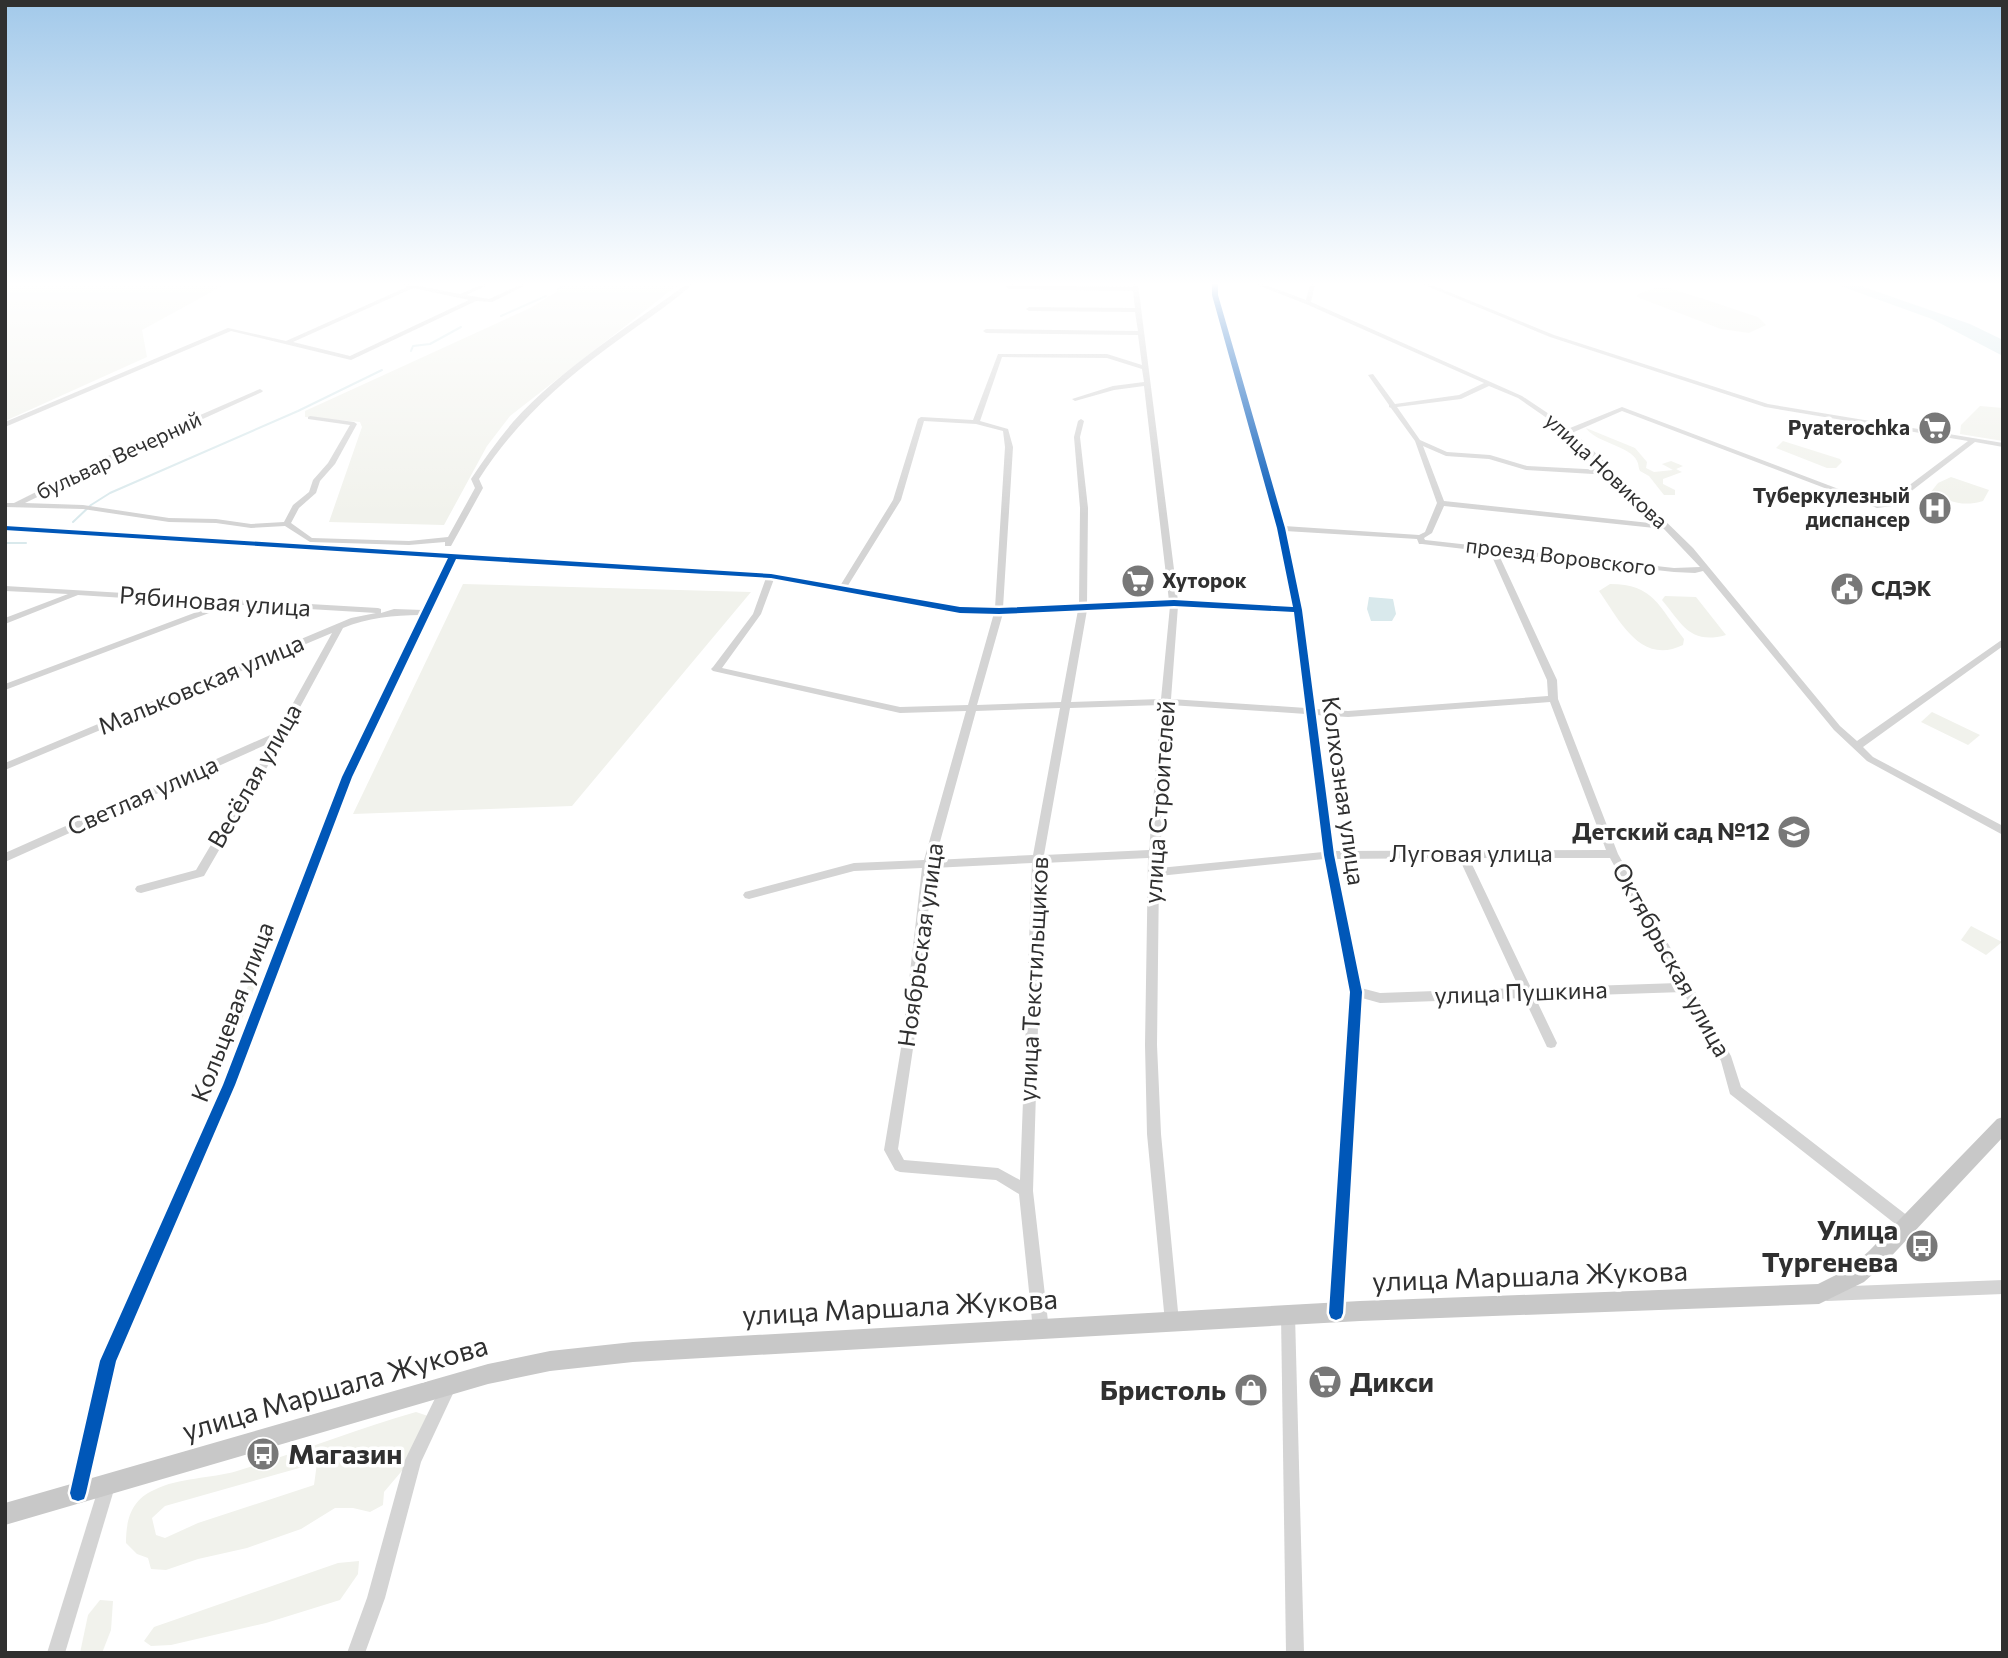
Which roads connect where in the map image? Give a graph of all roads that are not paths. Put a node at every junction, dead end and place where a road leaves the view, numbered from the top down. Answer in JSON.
{"nodes":[{"id":1,"x":154,"y":361,"type":"edge"},
{"id":2,"x":591,"y":361,"type":"edge"},
{"id":3,"x":998,"y":361,"type":"edge"},
{"id":4,"x":1124,"y":361,"type":"edge"},
{"id":5,"x":1143,"y":361,"type":"edge"},
{"id":6,"x":1234,"y":361,"type":"edge"},
{"id":7,"x":1440,"y":361,"type":"edge"},
{"id":8,"x":1629,"y":361,"type":"edge"},
{"id":9,"x":1144,"y":368,"type":"junction"},
{"id":10,"x":1371,"y":375,"type":"dead end"},
{"id":11,"x":1489,"y":383,"type":"junction"},
{"id":12,"x":1147,"y":384,"type":"junction"},
{"id":13,"x":260,"y":391,"type":"dead end"},
{"id":14,"x":1075,"y":400,"type":"dead end"},
{"id":15,"x":1391,"y":405,"type":"junction"},
{"id":16,"x":310,"y":418,"type":"dead end"},
{"id":17,"x":1081,"y":421,"type":"dead end"},
{"id":18,"x":976,"y":422,"type":"junction"},
{"id":19,"x":5,"y":425,"type":"edge"},
{"id":20,"x":1569,"y":431,"type":"junction"},
{"id":21,"x":1974,"y":440,"type":"junction"},
{"id":22,"x":1418,"y":441,"type":"junction"},
{"id":23,"x":2003,"y":445,"type":"edge"},
{"id":24,"x":1612,"y":473,"type":"junction"},
{"id":25,"x":1441,"y":503,"type":"junction"},
{"id":26,"x":5,"y":505,"type":"edge"},
{"id":27,"x":16,"y":505,"type":"junction"},
{"id":28,"x":287,"y":524,"type":"junction"},
{"id":29,"x":1665,"y":527,"type":"junction"},
{"id":30,"x":5,"y":528,"type":"edge"},
{"id":31,"x":1282,"y":528,"type":"junction"},
{"id":32,"x":1420,"y":537,"type":"junction"},
{"id":33,"x":451,"y":539,"type":"junction"},
{"id":34,"x":1493,"y":550,"type":"junction"},
{"id":35,"x":447,"y":556,"type":"junction"},
{"id":36,"x":1706,"y":568,"type":"junction"},
{"id":37,"x":771,"y":576,"type":"junction"},
{"id":38,"x":843,"y":587,"type":"junction"},
{"id":39,"x":5,"y":588,"type":"edge"},
{"id":40,"x":80,"y":593,"type":"junction"},
{"id":41,"x":228,"y":603,"type":"junction"},
{"id":42,"x":1174,"y":603,"type":"junction"},
{"id":43,"x":1083,"y":606,"type":"junction"},
{"id":44,"x":1298,"y":610,"type":"junction"},
{"id":45,"x":999,"y":611,"type":"junction"},
{"id":46,"x":399,"y":612,"type":"junction"},
{"id":47,"x":426,"y":613,"type":"junction"},
{"id":48,"x":5,"y":621,"type":"edge"},
{"id":49,"x":340,"y":627,"type":"junction"},
{"id":50,"x":2003,"y":642,"type":"edge"},
{"id":51,"x":5,"y":687,"type":"edge"},
{"id":52,"x":1553,"y":699,"type":"junction"},
{"id":53,"x":1166,"y":702,"type":"junction"},
{"id":54,"x":1067,"y":704,"type":"junction"},
{"id":55,"x":971,"y":707,"type":"junction"},
{"id":56,"x":1310,"y":713,"type":"junction"},
{"id":57,"x":280,"y":734,"type":"junction"},
{"id":58,"x":1856,"y":747,"type":"junction"},
{"id":59,"x":5,"y":768,"type":"edge"},
{"id":60,"x":2003,"y":831,"type":"edge"},
{"id":61,"x":1154,"y":854,"type":"junction"},
{"id":62,"x":1462,"y":854,"type":"junction"},
{"id":63,"x":1613,"y":854,"type":"junction"},
{"id":64,"x":1329,"y":855,"type":"junction"},
{"id":65,"x":5,"y":858,"type":"edge"},
{"id":66,"x":1038,"y":859,"type":"junction"},
{"id":67,"x":928,"y":864,"type":"junction"},
{"id":68,"x":1154,"y":873,"type":"junction"},
{"id":69,"x":141,"y":889,"type":"dead end"},
{"id":70,"x":749,"y":895,"type":"dead end"},
{"id":71,"x":1687,"y":987,"type":"junction"},
{"id":72,"x":1356,"y":992,"type":"junction"},
{"id":73,"x":1528,"y":993,"type":"junction"},
{"id":74,"x":1551,"y":1043,"type":"dead end"},
{"id":75,"x":2003,"y":1125,"type":"edge"},
{"id":76,"x":1026,"y":1191,"type":"junction"},
{"id":77,"x":1908,"y":1225,"type":"junction"},
{"id":78,"x":2003,"y":1287,"type":"edge"},
{"id":79,"x":1819,"y":1294,"type":"junction"},
{"id":80,"x":1336,"y":1313,"type":"junction"},
{"id":81,"x":1288,"y":1315,"type":"junction"},
{"id":82,"x":1172,"y":1322,"type":"junction"},
{"id":83,"x":1041,"y":1330,"type":"junction"},
{"id":84,"x":449,"y":1385,"type":"junction"},
{"id":85,"x":108,"y":1483,"type":"junction"},
{"id":86,"x":78,"y":1493,"type":"junction"},
{"id":87,"x":5,"y":1514,"type":"edge"},
{"id":88,"x":56,"y":1653,"type":"edge"},
{"id":89,"x":356,"y":1653,"type":"edge"},
{"id":90,"x":1295,"y":1653,"type":"edge"}],
"edges":[{"from":1,"to":19,"type":"street"},
{"from":2,"to":33,"type":"street","name":"Кольцевая улица"},
{"from":3,"to":18,"type":"street"},
{"from":4,"to":9,"type":"street"},
{"from":5,"to":9,"type":"street","name":"улица Строителей"},
{"from":6,"to":31,"type":"street","name":"Колхозная улица"},
{"from":7,"to":11,"type":"street","name":"улица Новикова"},
{"from":8,"to":21,"type":"street"},
{"from":9,"to":12,"type":"street","name":"улица Строителей"},
{"from":10,"to":15,"type":"street"},
{"from":11,"to":15,"type":"street"},
{"from":11,"to":20,"type":"street","name":"улица Новикова"},
{"from":12,"to":14,"type":"street"},
{"from":12,"to":42,"type":"street","name":"улица Строителей"},
{"from":13,"to":27,"type":"street","name":"бульвар Вечерний"},
{"from":15,"to":22,"type":"street"},
{"from":16,"to":28,"type":"street"},
{"from":17,"to":43,"type":"street","name":"улица Текстильщиков"},
{"from":18,"to":38,"type":"street"},
{"from":18,"to":45,"type":"street","name":"Ноябрьская улица"},
{"from":20,"to":21,"type":"street"},
{"from":20,"to":24,"type":"street","name":"улица Новикова"},
{"from":21,"to":23,"type":"street"},
{"from":22,"to":24,"type":"street"},
{"from":22,"to":25,"type":"street"},
{"from":24,"to":29,"type":"street","name":"улица Новикова"},
{"from":25,"to":29,"type":"street"},
{"from":25,"to":32,"type":"street"},
{"from":26,"to":27,"type":"street"},
{"from":27,"to":28,"type":"street"},
{"from":28,"to":33,"type":"street"},
{"from":29,"to":36,"type":"street","name":"улица Новикова"},
{"from":30,"to":35,"type":"street"},
{"from":31,"to":32,"type":"street","name":"проезд Воровского"},
{"from":31,"to":44,"type":"street","name":"Колхозная улица"},
{"from":32,"to":34,"type":"street","name":"проезд Воровского"},
{"from":33,"to":35,"type":"street","name":"Кольцевая улица"},
{"from":34,"to":36,"type":"street","name":"проезд Воровского"},
{"from":34,"to":52,"type":"street","name":"Октябрьская улица"},
{"from":35,"to":37,"type":"street"},
{"from":35,"to":47,"type":"street","name":"Кольцевая улица"},
{"from":36,"to":58,"type":"street","name":"улица Новикова"},
{"from":37,"to":38,"type":"street"},
{"from":37,"to":55,"type":"street"},
{"from":38,"to":45,"type":"street"},
{"from":39,"to":40,"type":"street","name":"Рябиновая улица"},
{"from":40,"to":41,"type":"street","name":"Рябиновая улица"},
{"from":40,"to":48,"type":"street"},
{"from":41,"to":46,"type":"street","name":"Рябиновая улица"},
{"from":41,"to":51,"type":"street"},
{"from":42,"to":43,"type":"street"},
{"from":42,"to":44,"type":"street"},
{"from":42,"to":53,"type":"street","name":"улица Строителей"},
{"from":43,"to":45,"type":"street"},
{"from":43,"to":54,"type":"street","name":"улица Текстильщиков"},
{"from":44,"to":56,"type":"street","name":"Колхозная улица"},
{"from":45,"to":55,"type":"street","name":"Ноябрьская улица"},
{"from":46,"to":47,"type":"street","name":"Рябиновая улица"},
{"from":46,"to":49,"type":"street","name":"Мальковская улица"},
{"from":47,"to":86,"type":"street","name":"Кольцевая улица"},
{"from":49,"to":57,"type":"street","name":"Весёлая улица"},
{"from":49,"to":59,"type":"street","name":"Мальковская улица"},
{"from":50,"to":58,"type":"street"},
{"from":52,"to":56,"type":"street"},
{"from":52,"to":63,"type":"street","name":"Октябрьская улица"},
{"from":53,"to":54,"type":"street"},
{"from":53,"to":56,"type":"street"},
{"from":53,"to":61,"type":"street","name":"улица Строителей"},
{"from":54,"to":55,"type":"street"},
{"from":54,"to":66,"type":"street","name":"улица Текстильщиков"},
{"from":55,"to":67,"type":"street","name":"Ноябрьская улица"},
{"from":56,"to":64,"type":"street","name":"Колхозная улица"},
{"from":57,"to":65,"type":"street","name":"Светлая улица"},
{"from":57,"to":69,"type":"street","name":"Весёлая улица"},
{"from":58,"to":60,"type":"street","name":"улица Новикова"},
{"from":61,"to":66,"type":"street"},
{"from":61,"to":68,"type":"street","name":"улица Строителей"},
{"from":62,"to":63,"type":"street","name":"Луговая улица"},
{"from":62,"to":64,"type":"street","name":"Луговая улица"},
{"from":62,"to":73,"type":"street"},
{"from":63,"to":71,"type":"street","name":"Октябрьская улица"},
{"from":64,"to":68,"type":"street","name":"Луговая улица"},
{"from":64,"to":72,"type":"street","name":"Колхозная улица"},
{"from":66,"to":67,"type":"street"},
{"from":66,"to":76,"type":"street","name":"улица Текстильщиков"},
{"from":67,"to":70,"type":"street"},
{"from":67,"to":76,"type":"street","name":"Ноябрьская улица"},
{"from":68,"to":82,"type":"street","name":"улица Строителей"},
{"from":71,"to":73,"type":"street","name":"улица Пушкина"},
{"from":71,"to":77,"type":"street","name":"Октябрьская улица"},
{"from":72,"to":73,"type":"street","name":"улица Пушкина"},
{"from":72,"to":80,"type":"street","name":"Колхозная улица"},
{"from":73,"to":74,"type":"street"},
{"from":75,"to":77,"type":"main road","name":"улица Маршала Жукова"},
{"from":76,"to":83,"type":"street","name":"улица Текстильщиков"},
{"from":77,"to":79,"type":"main road","name":"улица Маршала Жукова"},
{"from":78,"to":79,"type":"street","name":"улица Маршала Жукова"},
{"from":79,"to":80,"type":"main road","name":"улица Маршала Жукова"},
{"from":80,"to":81,"type":"main road","name":"улица Маршала Жукова"},
{"from":81,"to":82,"type":"main road","name":"улица Маршала Жукова"},
{"from":81,"to":90,"type":"street"},
{"from":82,"to":83,"type":"main road","name":"улица Маршала Жукова"},
{"from":83,"to":84,"type":"main road","name":"улица Маршала Жукова"},
{"from":84,"to":85,"type":"main road","name":"улица Маршала Жукова"},
{"from":84,"to":89,"type":"street"},
{"from":85,"to":86,"type":"main road","name":"улица Маршала Жукова"},
{"from":85,"to":88,"type":"street"},
{"from":86,"to":87,"type":"main road","name":"улица Маршала Жукова"}]}
